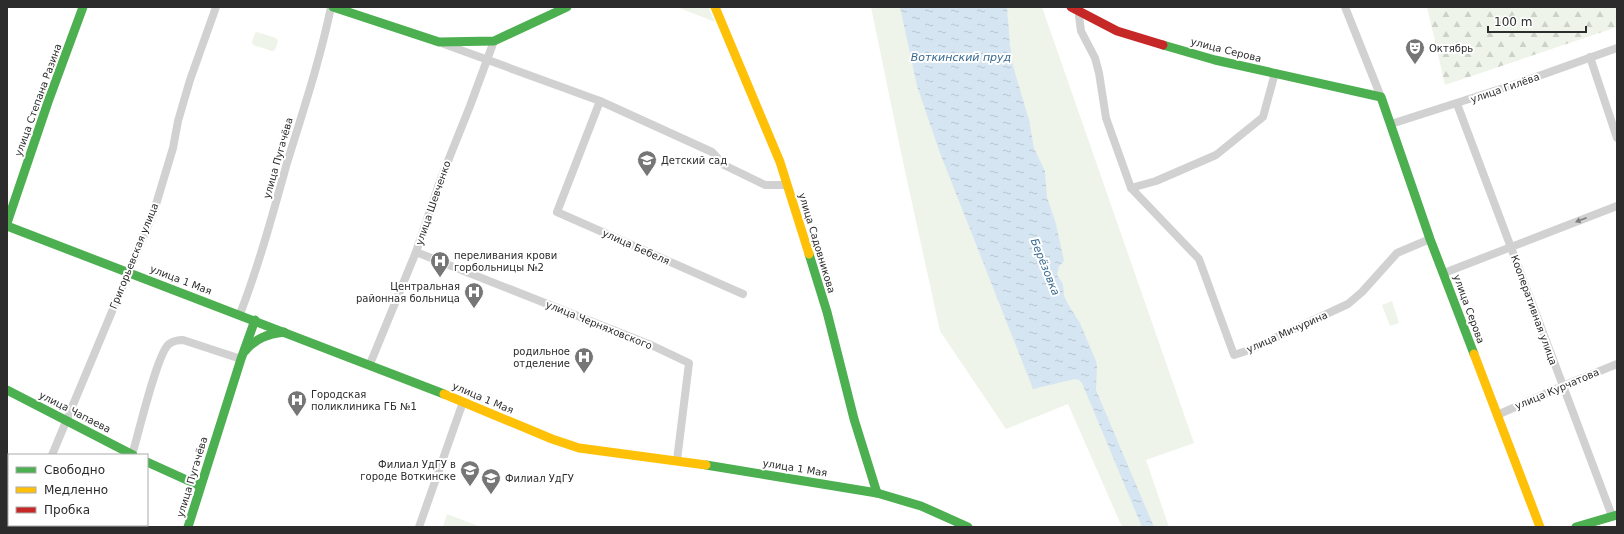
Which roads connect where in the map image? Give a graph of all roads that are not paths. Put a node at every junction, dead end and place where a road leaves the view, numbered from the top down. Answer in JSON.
{"nodes":[{"id":1,"x":83,"y":7,"type":"edge"},
{"id":2,"x":216,"y":7,"type":"edge"},
{"id":3,"x":332,"y":7,"type":"edge"},
{"id":4,"x":567,"y":7,"type":"edge"},
{"id":5,"x":715,"y":7,"type":"edge"},
{"id":6,"x":1071,"y":7,"type":"edge"},
{"id":7,"x":1345,"y":7,"type":"edge"},
{"id":8,"x":1080,"y":12,"type":"junction"},
{"id":9,"x":494,"y":41,"type":"junction"},
{"id":10,"x":439,"y":42,"type":"junction"},
{"id":11,"x":1617,"y":48,"type":"edge"},
{"id":12,"x":1590,"y":57,"type":"junction"},
{"id":13,"x":487,"y":59,"type":"junction"},
{"id":14,"x":1275,"y":73,"type":"junction"},
{"id":15,"x":1381,"y":97,"type":"junction"},
{"id":16,"x":600,"y":101,"type":"junction"},
{"id":17,"x":1457,"y":104,"type":"junction"},
{"id":18,"x":1391,"y":124,"type":"junction"},
{"id":19,"x":1617,"y":138,"type":"edge"},
{"id":20,"x":787,"y":185,"type":"junction"},
{"id":21,"x":1131,"y":188,"type":"junction"},
{"id":22,"x":1617,"y":206,"type":"edge"},
{"id":23,"x":7,"y":225,"type":"edge"},
{"id":24,"x":1430,"y":240,"type":"junction"},
{"id":25,"x":1510,"y":246,"type":"junction"},
{"id":26,"x":416,"y":252,"type":"junction"},
{"id":27,"x":128,"y":272,"type":"junction"},
{"id":28,"x":1444,"y":273,"type":"junction"},
{"id":29,"x":743,"y":294,"type":"dead end"},
{"id":30,"x":240,"y":314,"type":"junction"},
{"id":31,"x":255,"y":320,"type":"junction"},
{"id":32,"x":286,"y":332,"type":"junction"},
{"id":33,"x":242,"y":357,"type":"junction"},
{"id":34,"x":370,"y":364,"type":"junction"},
{"id":35,"x":1617,"y":364,"type":"edge"},
{"id":36,"x":1562,"y":386,"type":"junction"},
{"id":37,"x":7,"y":390,"type":"edge"},
{"id":38,"x":464,"y":402,"type":"junction"},
{"id":39,"x":1497,"y":415,"type":"junction"},
{"id":40,"x":66,"y":419,"type":"junction"},
{"id":41,"x":52,"y":454,"type":"edge"},
{"id":42,"x":130,"y":454,"type":"edge"},
{"id":43,"x":132,"y":454,"type":"edge"},
{"id":44,"x":676,"y":460,"type":"junction"},
{"id":45,"x":148,"y":462,"type":"edge"},
{"id":46,"x":200,"y":486,"type":"junction"},
{"id":47,"x":877,"y":493,"type":"junction"},
{"id":48,"x":1614,"y":516,"type":"edge"},
{"id":49,"x":190,"y":526,"type":"edge"},
{"id":50,"x":419,"y":527,"type":"edge"},
{"id":51,"x":968,"y":527,"type":"edge"},
{"id":52,"x":1540,"y":527,"type":"edge"},
{"id":53,"x":1576,"y":527,"type":"edge"}],
"edges":[{"from":1,"to":23,"type":"main road","name":"улица Степана Разина"},
{"from":2,"to":27,"type":"street","name":"Григорьевская улица"},
{"from":3,"to":10,"type":"main road"},
{"from":3,"to":30,"type":"street","name":"улица Пугачёва"},
{"from":4,"to":9,"type":"main road"},
{"from":5,"to":20,"type":"main road","name":"улица Садовникова"},
{"from":6,"to":8,"type":"main road","name":"улица Серова"},
{"from":7,"to":15,"type":"street","name":"улица Серова"},
{"from":8,"to":14,"type":"main road","name":"улица Серова"},
{"from":8,"to":21,"type":"street"},
{"from":9,"to":10,"type":"main road"},
{"from":9,"to":13,"type":"street","name":"улица Шевченко"},
{"from":10,"to":13,"type":"street"},
{"from":11,"to":12,"type":"street","name":"улица Гилёва"},
{"from":12,"to":17,"type":"street","name":"улица Гилёва"},
{"from":12,"to":19,"type":"street"},
{"from":13,"to":16,"type":"street"},
{"from":13,"to":26,"type":"street","name":"улица Шевченко"},
{"from":14,"to":15,"type":"main road","name":"улица Серова"},
{"from":14,"to":21,"type":"street"},
{"from":15,"to":18,"type":"main road","name":"улица Серова"},
{"from":16,"to":20,"type":"street"},
{"from":16,"to":29,"type":"street","name":"улица Бебеля"},
{"from":17,"to":18,"type":"street","name":"улица Гилёва"},
{"from":17,"to":25,"type":"street","name":"Кооперативная улица"},
{"from":18,"to":24,"type":"main road","name":"улица Серова"},
{"from":20,"to":47,"type":"main road","name":"улица Садовникова"},
{"from":21,"to":24,"type":"street","name":"улица Мичурина"},
{"from":22,"to":25,"type":"street","one_way":true},
{"from":23,"to":27,"type":"main road","name":"улица 1 Мая"},
{"from":24,"to":28,"type":"main road","name":"улица Серова"},
{"from":25,"to":28,"type":"street"},
{"from":25,"to":36,"type":"street","name":"Кооперативная улица"},
{"from":26,"to":34,"type":"street","name":"улица Шевченко"},
{"from":26,"to":44,"type":"street","name":"улица Черняховского"},
{"from":27,"to":30,"type":"main road","name":"улица 1 Мая"},
{"from":27,"to":40,"type":"street","name":"Григорьевская улица"},
{"from":28,"to":39,"type":"main road","name":"улица Серова"},
{"from":30,"to":31,"type":"main road","name":"улица 1 Мая"},
{"from":31,"to":32,"type":"main road","name":"улица 1 Мая"},
{"from":31,"to":33,"type":"main road","name":"улица Пугачёва"},
{"from":32,"to":33,"type":"main road"},
{"from":32,"to":34,"type":"main road","name":"улица 1 Мая"},
{"from":33,"to":43,"type":"street"},
{"from":33,"to":46,"type":"main road","name":"улица Пугачёва"},
{"from":34,"to":38,"type":"main road","name":"улица 1 Мая"},
{"from":35,"to":36,"type":"street","name":"улица Курчатова"},
{"from":36,"to":39,"type":"street","name":"улица Курчатова"},
{"from":36,"to":48,"type":"street","name":"Кооперативная улица"},
{"from":37,"to":40,"type":"main road","name":"улица Чапаева"},
{"from":38,"to":44,"type":"main road","name":"улица 1 Мая"},
{"from":38,"to":50,"type":"street"},
{"from":39,"to":52,"type":"main road","name":"улица Серова"},
{"from":40,"to":41,"type":"street","name":"Григорьевская улица"},
{"from":40,"to":42,"type":"main road","name":"улица Чапаева"},
{"from":44,"to":47,"type":"main road","name":"улица 1 Мая"},
{"from":45,"to":46,"type":"main road"},
{"from":46,"to":49,"type":"main road","name":"улица Пугачёва"},
{"from":47,"to":51,"type":"main road","name":"улица 1 Мая"},
{"from":48,"to":53,"type":"main road"}]}
